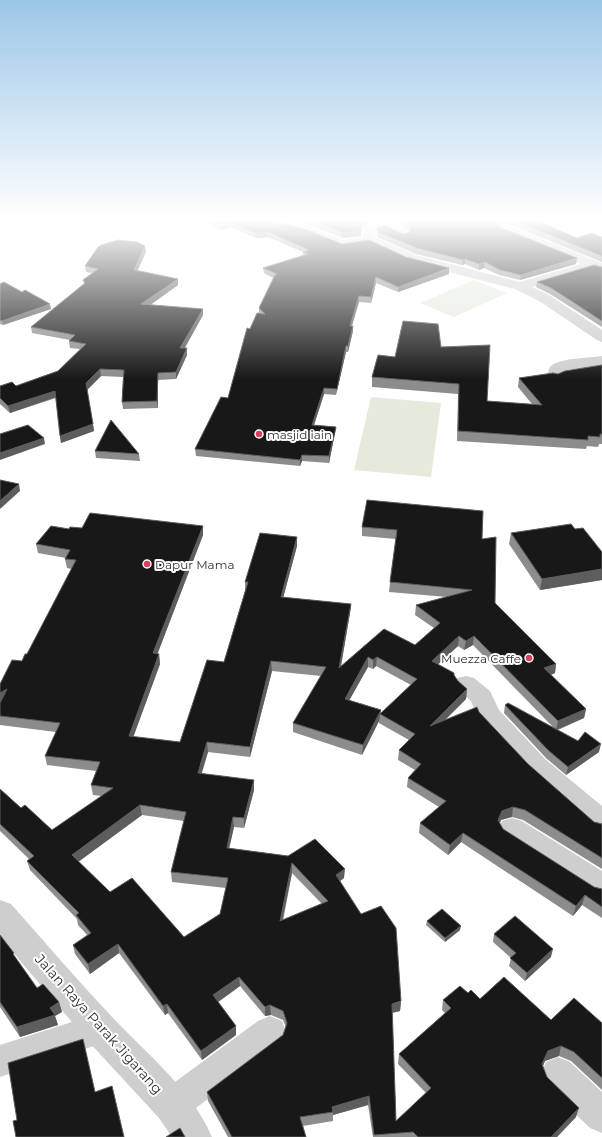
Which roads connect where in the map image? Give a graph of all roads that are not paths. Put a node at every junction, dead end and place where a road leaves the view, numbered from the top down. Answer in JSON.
{"nodes":[{"id":1,"x":466,"y":272,"type":"edge"},
{"id":2,"x":574,"y":272,"type":"edge"},
{"id":3,"x":520,"y":286,"type":"junction"},
{"id":4,"x":602,"y":337,"type":"edge"},
{"id":5,"x":602,"y":361,"type":"edge"},
{"id":6,"x":556,"y":377,"type":"edge"},
{"id":7,"x":466,"y":684,"type":"dead end"},
{"id":8,"x":602,"y":822,"type":"edge"},
{"id":9,"x":512,"y":829,"type":"dead end"},
{"id":10,"x":602,"y":886,"type":"edge"},
{"id":11,"x":0,"y":914,"type":"edge"},
{"id":12,"x":100,"y":1029,"type":"junction"},
{"id":13,"x":270,"y":1032,"type":"dead end"},
{"id":14,"x":0,"y":1061,"type":"edge"},
{"id":15,"x":558,"y":1074,"type":"dead end"},
{"id":16,"x":172,"y":1104,"type":"junction"},
{"id":17,"x":602,"y":1116,"type":"edge"},
{"id":18,"x":194,"y":1137,"type":"edge"}],
"edges":[{"from":1,"to":3,"type":"street"},
{"from":2,"to":3,"type":"street"},
{"from":3,"to":4,"type":"street"},
{"from":5,"to":6,"type":"street"},
{"from":7,"to":8,"type":"street"},
{"from":9,"to":10,"type":"street"},
{"from":11,"to":12,"type":"street","name":"Jalan Raya Parak Jigarang"},
{"from":12,"to":14,"type":"street"},
{"from":12,"to":16,"type":"street","name":"Jalan Raya Parak Jigarang"},
{"from":13,"to":16,"type":"street"},
{"from":15,"to":17,"type":"street"},
{"from":16,"to":18,"type":"street","name":"Jalan Raya Parak Jigarang"}]}
